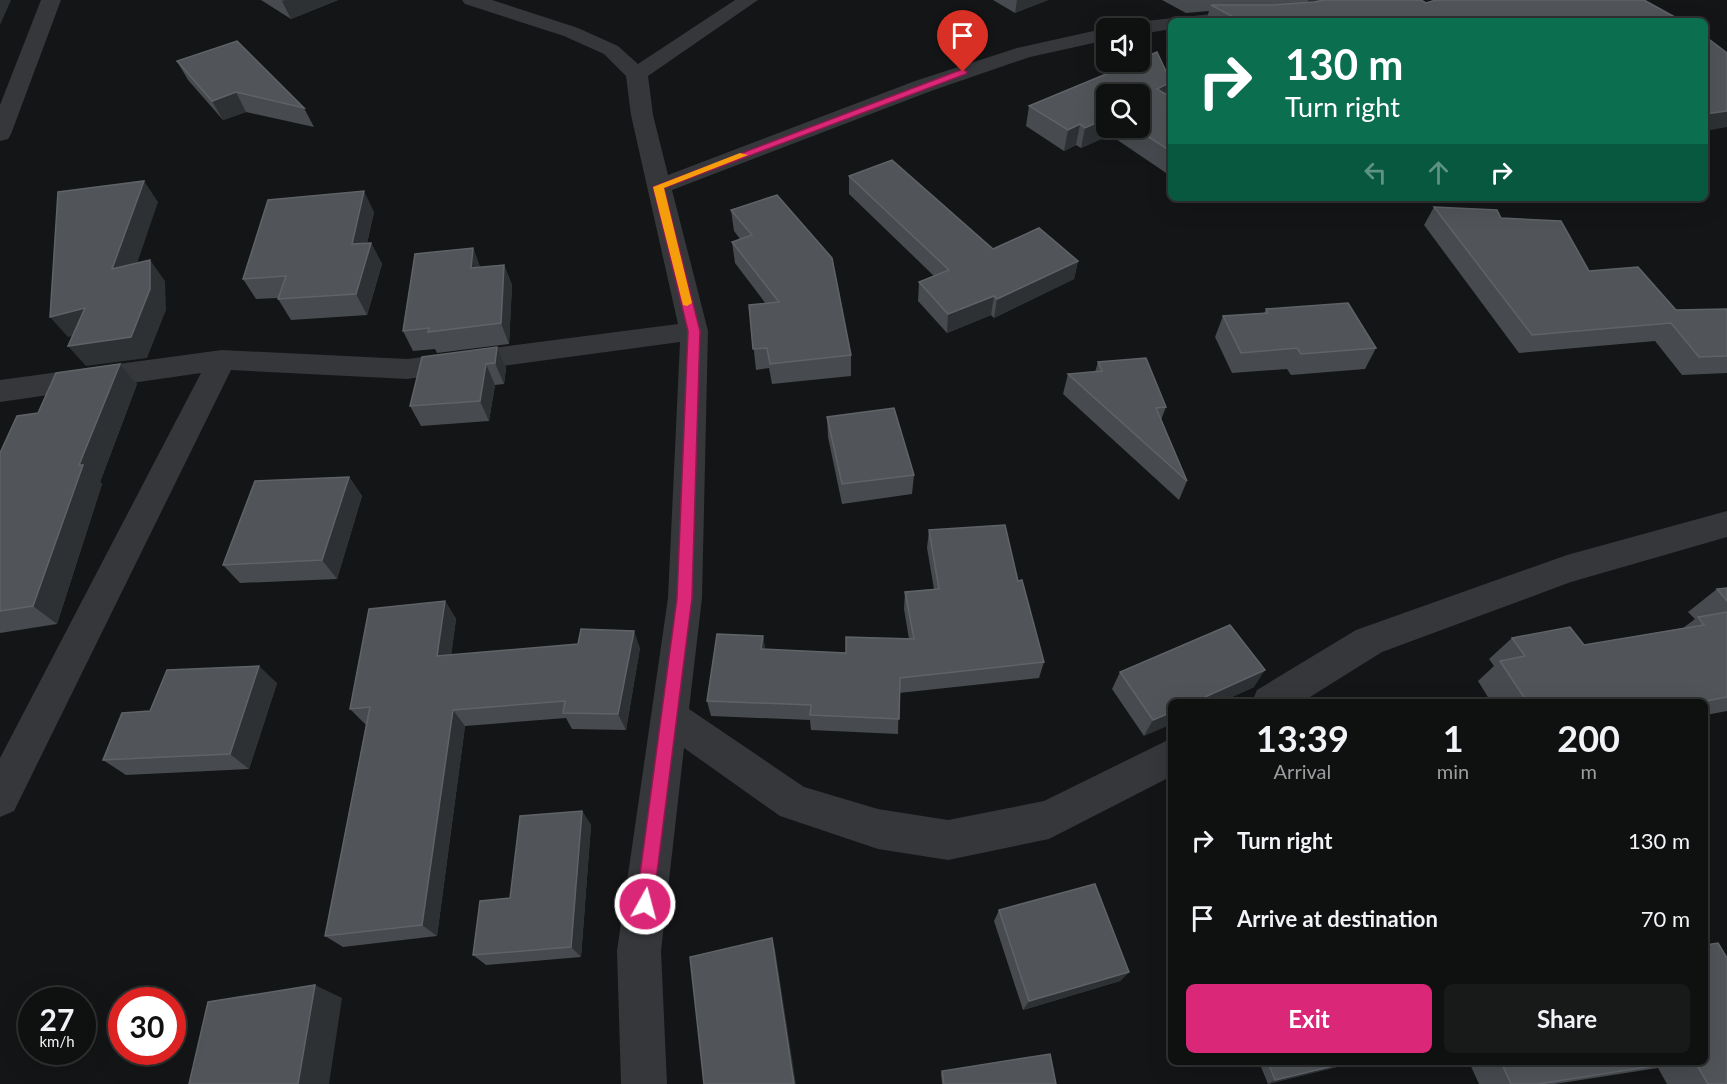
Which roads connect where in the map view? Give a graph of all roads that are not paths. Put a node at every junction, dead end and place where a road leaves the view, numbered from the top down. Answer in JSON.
{"nodes":[{"id":1,"x":51,"y":0,"type":"edge"},
{"id":2,"x":472,"y":0,"type":"edge"},
{"id":3,"x":748,"y":0,"type":"edge"},
{"id":4,"x":1274,"y":14,"type":"edge"},
{"id":5,"x":1224,"y":18,"type":"edge"},
{"id":6,"x":1168,"y":24,"type":"edge"},
{"id":7,"x":1150,"y":26,"type":"edge"},
{"id":8,"x":1096,"y":36,"type":"edge"},
{"id":9,"x":637,"y":74,"type":"junction"},
{"id":10,"x":0,"y":134,"type":"edge"},
{"id":11,"x":658,"y":187,"type":"junction"},
{"id":12,"x":694,"y":331,"type":"junction"},
{"id":13,"x":222,"y":360,"type":"junction"},
{"id":14,"x":0,"y":391,"type":"edge"},
{"id":15,"x":1727,"y":524,"type":"edge"},
{"id":16,"x":1275,"y":699,"type":"edge"},
{"id":17,"x":669,"y":716,"type":"junction"},
{"id":18,"x":1168,"y":758,"type":"edge"},
{"id":19,"x":0,"y":798,"type":"edge"},
{"id":20,"x":644,"y":1084,"type":"edge"}],
"edges":[{"from":1,"to":10,"type":"street"},
{"from":2,"to":9,"type":"street"},
{"from":3,"to":9,"type":"street"},
{"from":4,"to":5,"type":"street"},
{"from":6,"to":7,"type":"street"},
{"from":8,"to":11,"type":"street"},
{"from":9,"to":11,"type":"street"},
{"from":11,"to":12,"type":"street"},
{"from":12,"to":13,"type":"street"},
{"from":12,"to":17,"type":"street"},
{"from":13,"to":14,"type":"street"},
{"from":13,"to":19,"type":"street"},
{"from":15,"to":16,"type":"street"},
{"from":17,"to":18,"type":"street"},
{"from":17,"to":20,"type":"street"}]}
